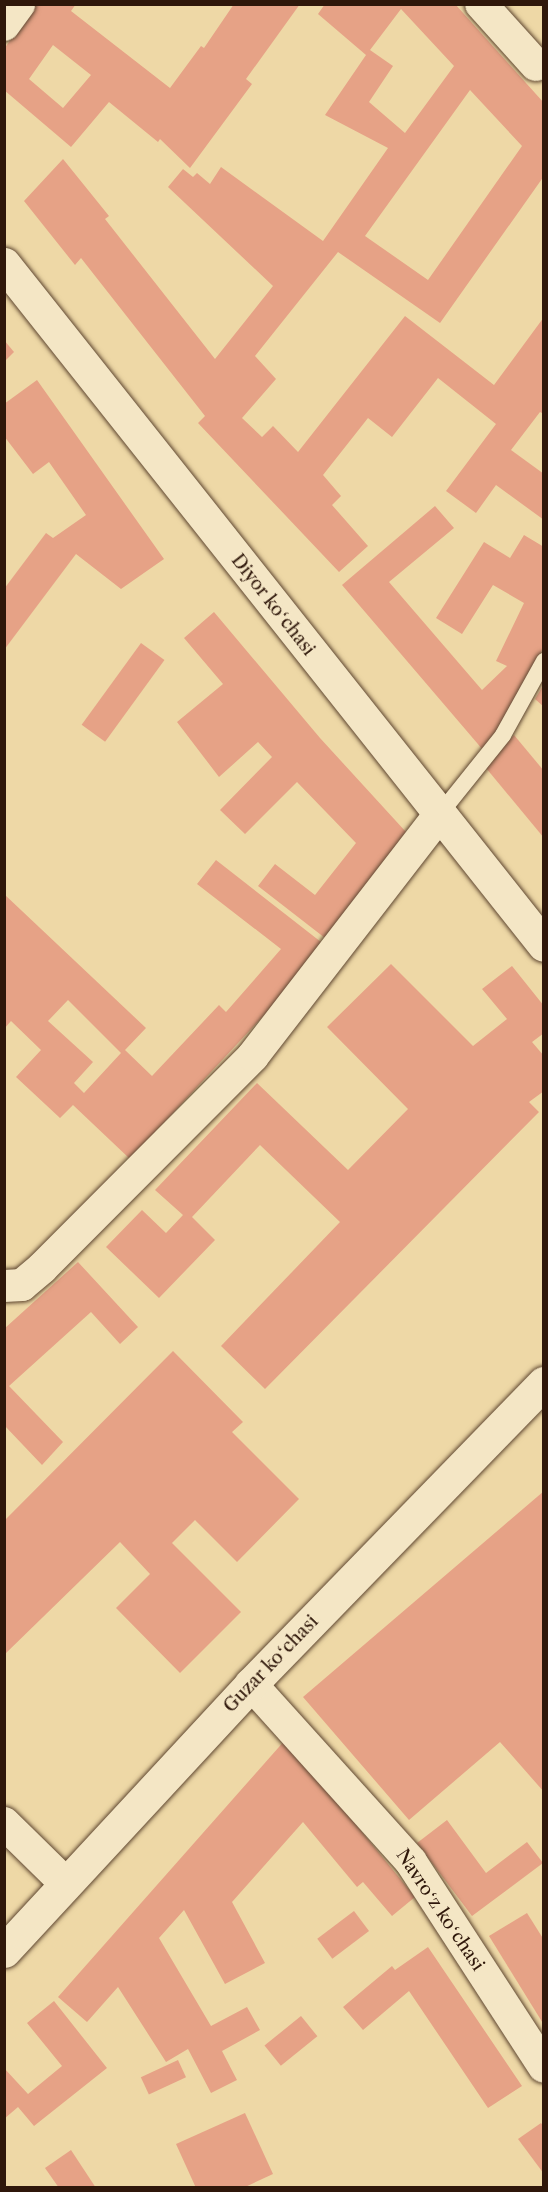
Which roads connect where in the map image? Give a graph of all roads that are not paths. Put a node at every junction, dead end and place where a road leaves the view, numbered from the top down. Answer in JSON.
{"nodes":[{"id":1,"x":19,"y":4,"type":"edge"},
{"id":2,"x":481,"y":4,"type":"edge"},
{"id":3,"x":4,"y":25,"type":"edge"},
{"id":4,"x":536,"y":65,"type":"dead end"},
{"id":5,"x":4,"y":264,"type":"edge"},
{"id":6,"x":543,"y":661,"type":"edge"},
{"id":7,"x":439,"y":815,"type":"junction"},
{"id":8,"x":543,"y":945,"type":"edge"},
{"id":9,"x":4,"y":1287,"type":"edge"},
{"id":10,"x":540,"y":1392,"type":"edge"},
{"id":11,"x":251,"y":1683,"type":"junction"},
{"id":12,"x":4,"y":1823,"type":"edge"},
{"id":13,"x":65,"y":1883,"type":"junction"},
{"id":14,"x":4,"y":1951,"type":"edge"},
{"id":15,"x":543,"y":2067,"type":"edge"}],
"edges":[{"from":1,"to":3,"type":"street"},
{"from":2,"to":4,"type":"street"},
{"from":5,"to":7,"type":"main road","name":"Diyor koʻchasi"},
{"from":6,"to":7,"type":"lane"},
{"from":7,"to":8,"type":"main road","name":"Diyor koʻchasi"},
{"from":7,"to":9,"type":"street"},
{"from":10,"to":11,"type":"main road","name":"Guzar koʻchasi"},
{"from":11,"to":13,"type":"main road","name":"Guzar koʻchasi"},
{"from":11,"to":15,"type":"street","name":"Navroʻz koʻchasi"},
{"from":12,"to":13,"type":"street"},
{"from":13,"to":14,"type":"main road","name":"Guzar koʻchasi"}]}
